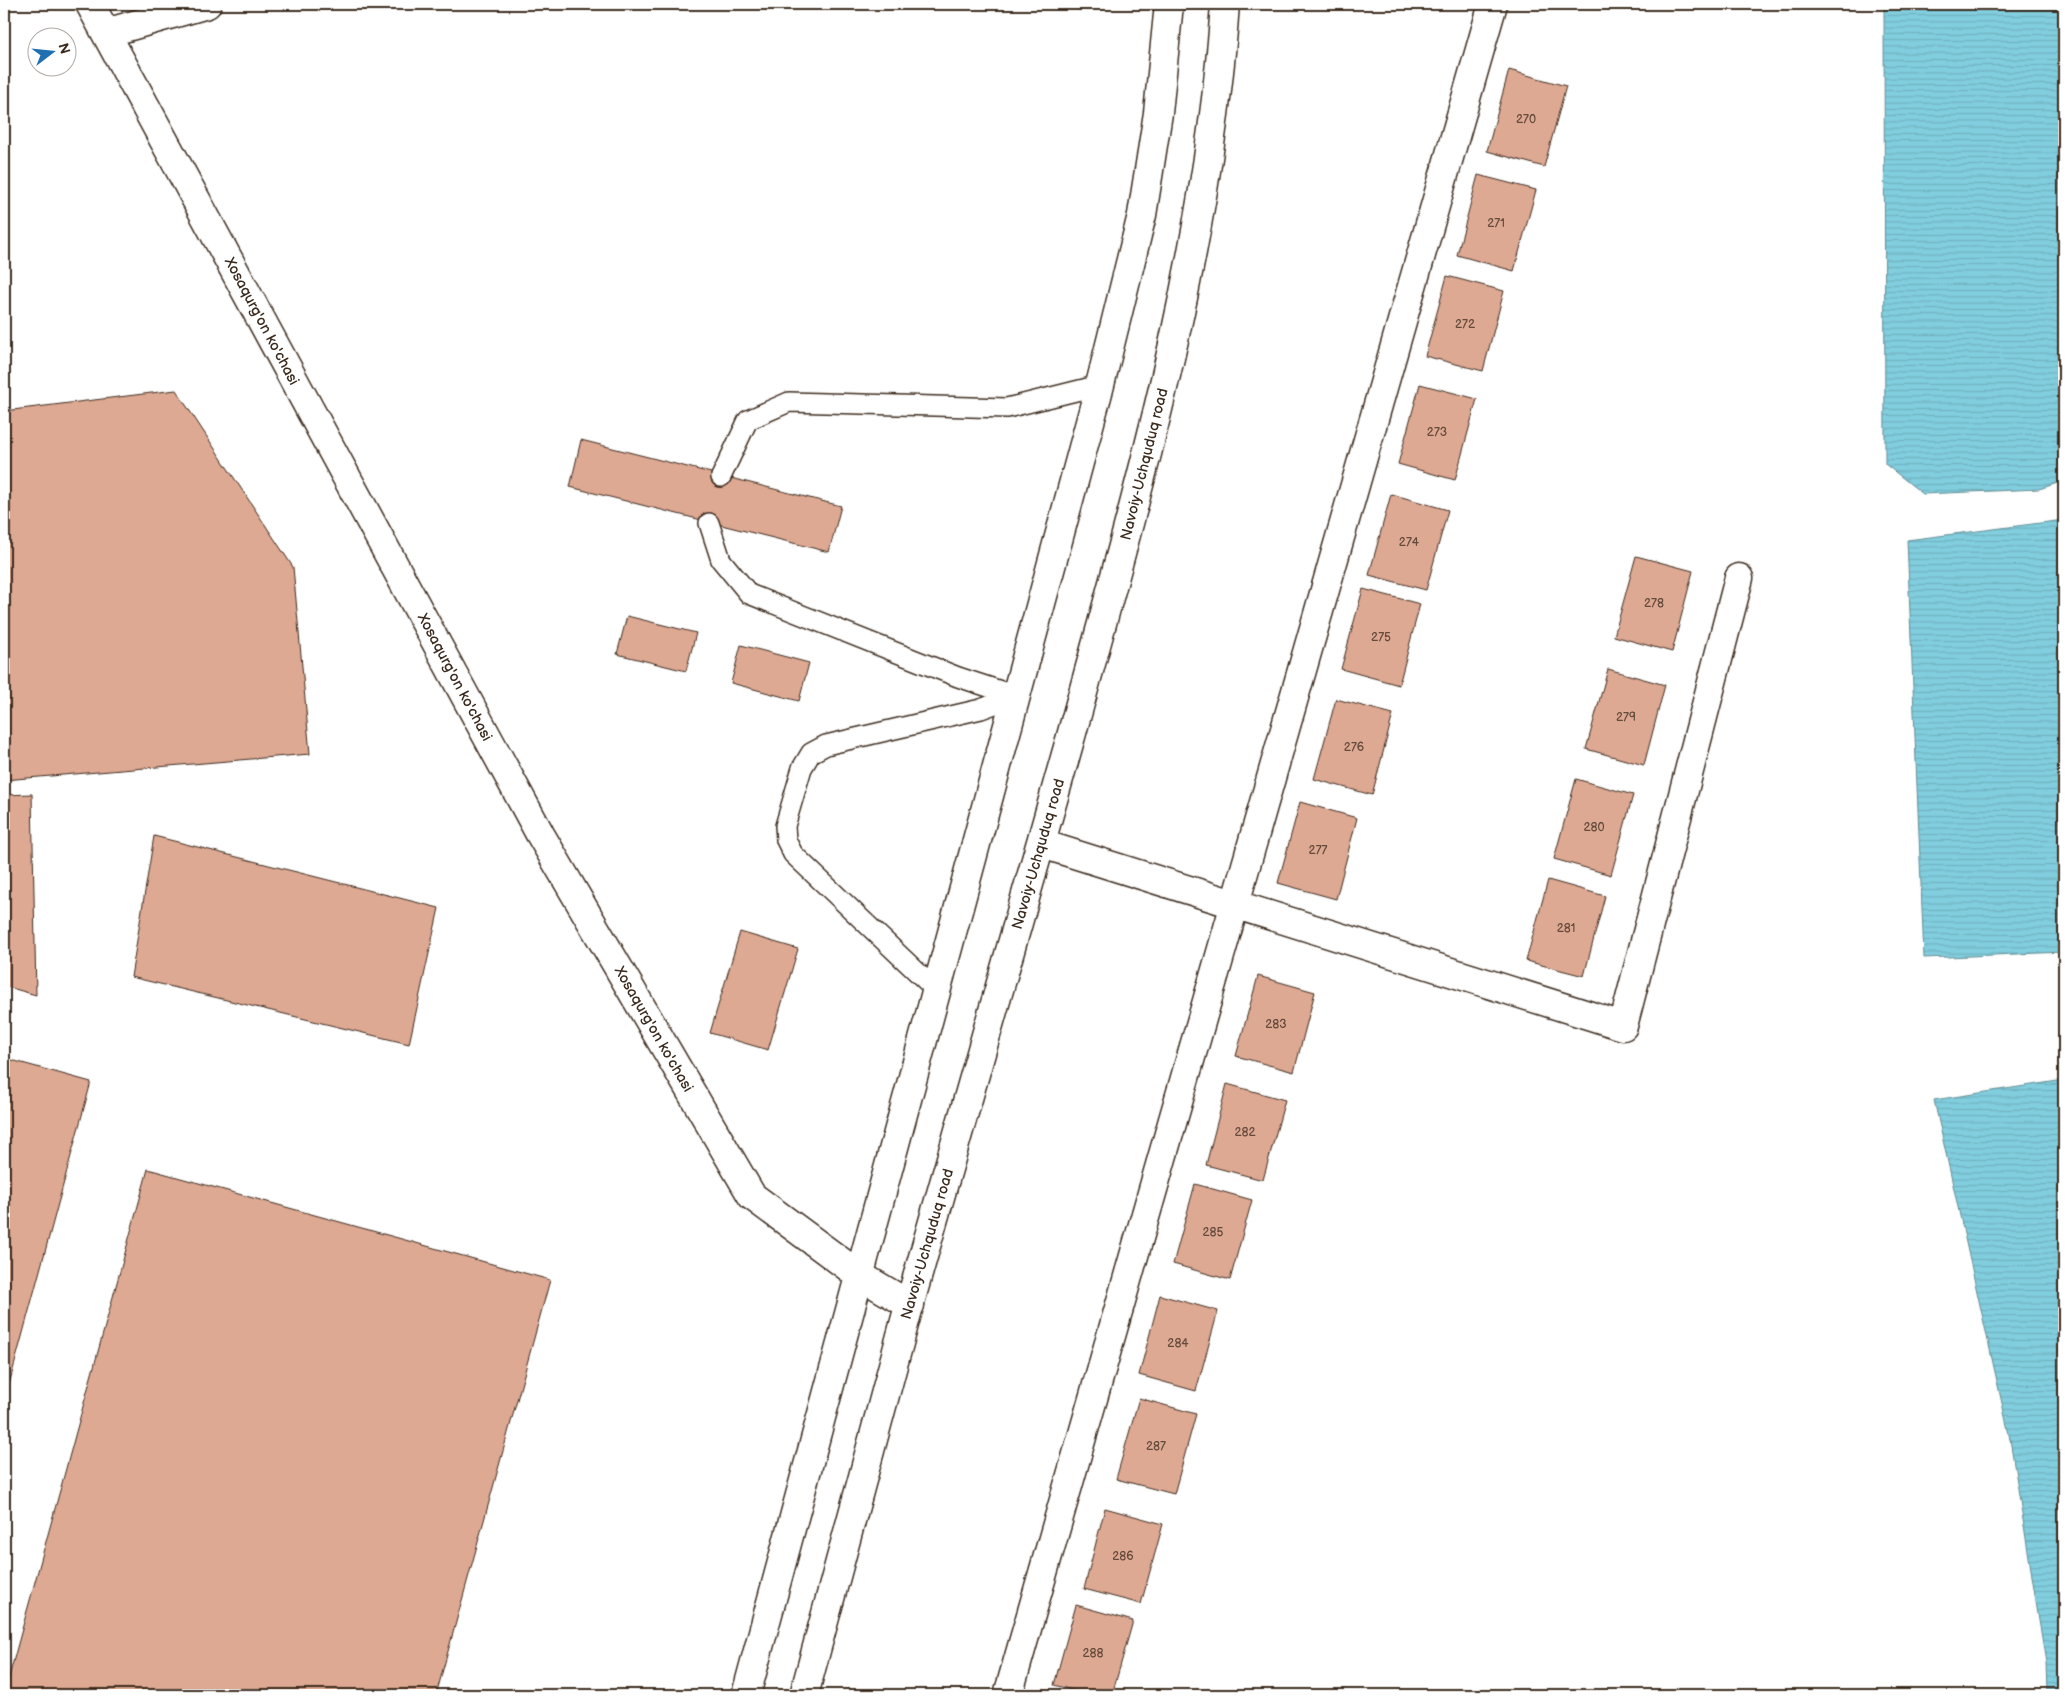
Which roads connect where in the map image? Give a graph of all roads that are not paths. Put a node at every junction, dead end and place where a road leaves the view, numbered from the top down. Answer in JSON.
{"nodes":[{"id":1,"x":90,"y":4,"type":"edge"},
{"id":2,"x":207,"y":4,"type":"edge"},
{"id":3,"x":1168,"y":4,"type":"edge"},
{"id":4,"x":1225,"y":4,"type":"edge"},
{"id":5,"x":1493,"y":4,"type":"edge"},
{"id":6,"x":106,"y":33,"type":"junction"},
{"id":7,"x":1100,"y":385,"type":"junction"},
{"id":8,"x":721,"y":477,"type":"dead end"},
{"id":9,"x":709,"y":523,"type":"dead end"},
{"id":10,"x":1739,"y":578,"type":"dead end"},
{"id":11,"x":1016,"y":696,"type":"junction"},
{"id":12,"x":1042,"y":844,"type":"junction"},
{"id":13,"x":1234,"y":906,"type":"junction"},
{"id":14,"x":936,"y":990,"type":"junction"},
{"id":15,"x":859,"y":1275,"type":"junction"},
{"id":16,"x":910,"y":1305,"type":"junction"},
{"id":17,"x":746,"y":1695,"type":"edge"},
{"id":18,"x":804,"y":1695,"type":"edge"},
{"id":19,"x":1008,"y":1695,"type":"edge"}],
"edges":[{"from":1,"to":6,"type":"main road","name":"Xosaqurg'on ko'chasi"},
{"from":2,"to":6,"type":"main road"},
{"from":3,"to":7,"type":"main road"},
{"from":4,"to":12,"type":"main road","name":"Navoiy-Uchquduq road"},
{"from":5,"to":13,"type":"main road"},
{"from":6,"to":15,"type":"main road","name":"Xosaqurg'on ko'chasi"},
{"from":7,"to":8,"type":"lane"},
{"from":7,"to":11,"type":"main road"},
{"from":9,"to":11,"type":"lane"},
{"from":10,"to":13,"type":"main road"},
{"from":11,"to":14,"type":"main road"},
{"from":11,"to":14,"type":"lane"},
{"from":12,"to":13,"type":"main road"},
{"from":12,"to":16,"type":"main road","name":"Navoiy-Uchquduq road"},
{"from":13,"to":19,"type":"main road"},
{"from":14,"to":15,"type":"main road"},
{"from":15,"to":16,"type":"main road","name":"Xosaqurg'on ko'chasi"},
{"from":15,"to":17,"type":"main road"},
{"from":16,"to":18,"type":"main road","name":"Navoiy-Uchquduq road"}]}
